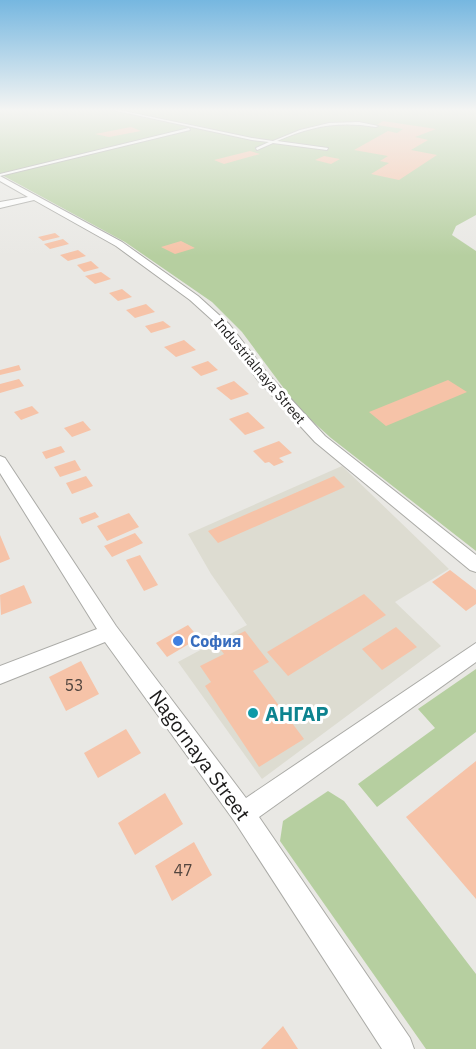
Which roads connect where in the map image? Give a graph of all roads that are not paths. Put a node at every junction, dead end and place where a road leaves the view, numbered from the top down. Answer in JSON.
{"nodes":[{"id":1,"x":75,"y":158,"type":"edge"},
{"id":2,"x":0,"y":177,"type":"edge"},
{"id":3,"x":33,"y":198,"type":"junction"},
{"id":4,"x":0,"y":205,"type":"edge"},
{"id":5,"x":0,"y":461,"type":"edge"},
{"id":6,"x":476,"y":564,"type":"edge"},
{"id":7,"x":109,"y":632,"type":"junction"},
{"id":8,"x":476,"y":651,"type":"edge"},
{"id":9,"x":0,"y":675,"type":"edge"},
{"id":10,"x":243,"y":814,"type":"junction"},
{"id":11,"x":399,"y":1049,"type":"edge"}],
"edges":[{"from":1,"to":2,"type":"lane"},
{"from":2,"to":3,"type":"street","name":"Industrialnaya Street"},
{"from":3,"to":4,"type":"street"},
{"from":3,"to":6,"type":"street","name":"Industrialnaya Street"},
{"from":5,"to":7,"type":"street","name":"Nagornaya Street"},
{"from":7,"to":9,"type":"street"},
{"from":7,"to":10,"type":"street","name":"Nagornaya Street"},
{"from":8,"to":10,"type":"street"},
{"from":10,"to":11,"type":"street","name":"Nagornaya Street"}]}
